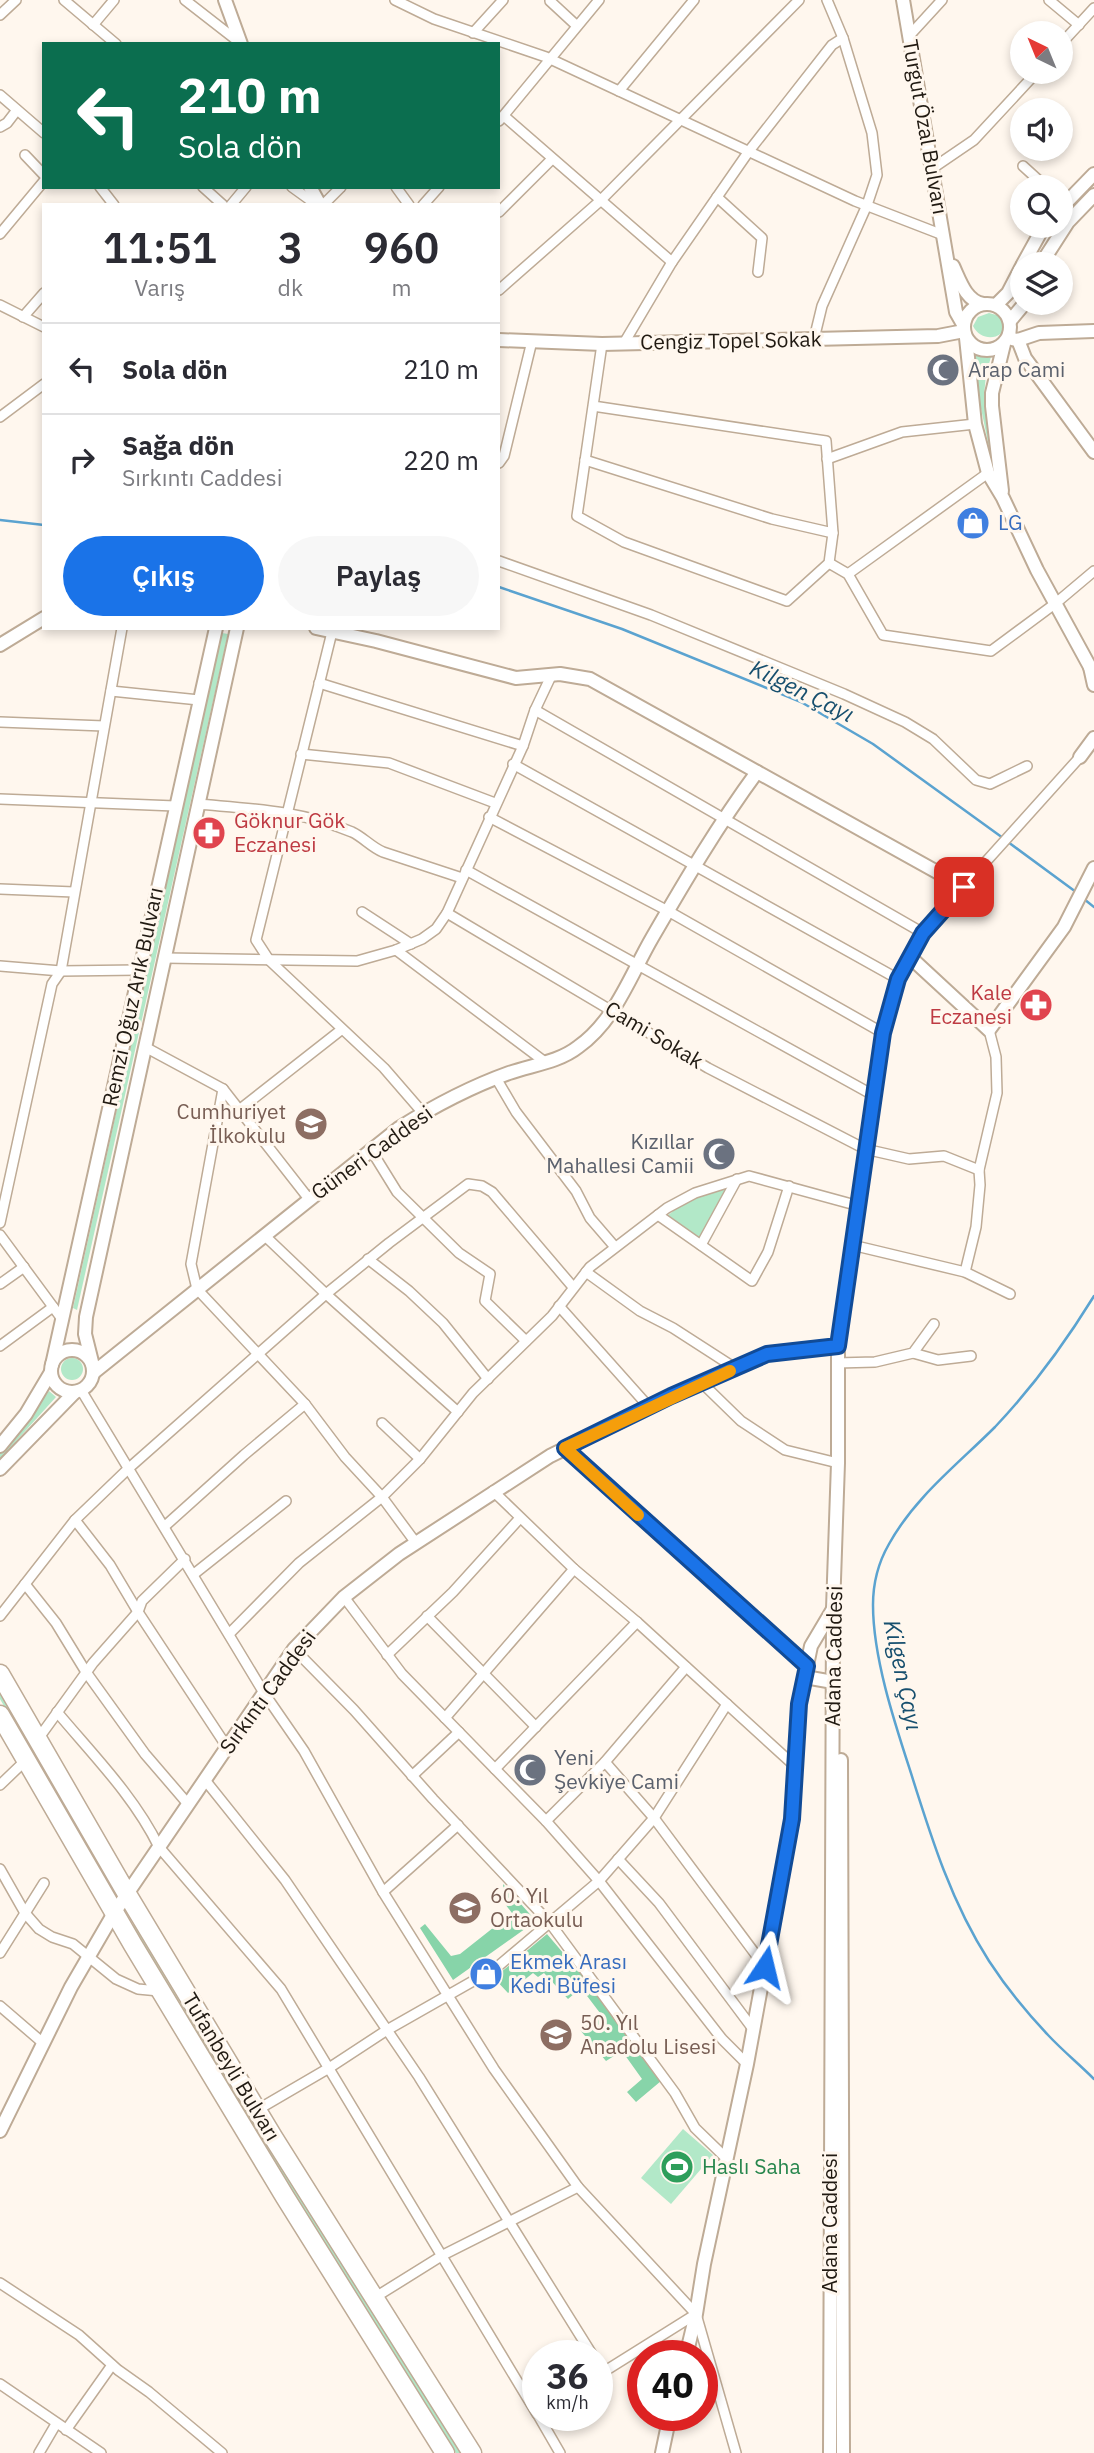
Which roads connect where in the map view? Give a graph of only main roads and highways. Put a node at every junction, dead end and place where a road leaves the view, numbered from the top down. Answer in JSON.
{"nodes":[{"id":1,"x":225,"y":0,"type":"edge"},
{"id":2,"x":903,"y":0,"type":"edge"},
{"id":3,"x":240,"y":42,"type":"edge"},
{"id":4,"x":1094,"y":174,"type":"edge"},
{"id":5,"x":1073,"y":194,"type":"edge"},
{"id":6,"x":1094,"y":195,"type":"edge"},
{"id":7,"x":1049,"y":252,"type":"edge"},
{"id":8,"x":947,"y":253,"type":"junction"},
{"id":9,"x":1010,"y":289,"type":"edge"},
{"id":10,"x":990,"y":304,"type":"junction"},
{"id":11,"x":1016,"y":315,"type":"edge"},
{"id":12,"x":1010,"y":322,"type":"junction"},
{"id":13,"x":1094,"y":331,"type":"edge"},
{"id":14,"x":965,"y":332,"type":"junction"},
{"id":15,"x":1039,"y":333,"type":"junction"},
{"id":16,"x":500,"y":340,"type":"edge"},
{"id":17,"x":1010,"y":341,"type":"junction"},
{"id":18,"x":1094,"y":452,"type":"edge"},
{"id":19,"x":1003,"y":498,"type":"junction"},
{"id":20,"x":42,"y":619,"type":"edge"},
{"id":21,"x":216,"y":630,"type":"edge"},
{"id":22,"x":237,"y":630,"type":"edge"},
{"id":23,"x":324,"y":630,"type":"edge"},
{"id":24,"x":0,"y":645,"type":"edge"},
{"id":25,"x":1092,"y":670,"type":"edge"},
{"id":26,"x":1094,"y":685,"type":"edge"},
{"id":27,"x":1094,"y":738,"type":"edge"},
{"id":28,"x":1080,"y":757,"type":"road end"},
{"id":29,"x":757,"y":772,"type":"junction"},
{"id":30,"x":1094,"y":868,"type":"edge"},
{"id":31,"x":910,"y":957,"type":"junction"},
{"id":32,"x":838,"y":1346,"type":"junction"},
{"id":33,"x":51,"y":1369,"type":"junction"},
{"id":34,"x":93,"y":1369,"type":"junction"},
{"id":35,"x":78,"y":1391,"type":"junction"},
{"id":36,"x":0,"y":1446,"type":"edge"},
{"id":37,"x":0,"y":1469,"type":"edge"},
{"id":38,"x":836,"y":1553,"type":"junction"},
{"id":39,"x":834,"y":1609,"type":"junction"},
{"id":40,"x":806,"y":1671,"type":"junction"},
{"id":41,"x":0,"y":1674,"type":"edge"},
{"id":42,"x":833,"y":1682,"type":"junction"},
{"id":43,"x":0,"y":1715,"type":"edge"},
{"id":44,"x":127,"y":1894,"type":"junction"},
{"id":45,"x":114,"y":1913,"type":"junction"},
{"id":46,"x":0,"y":2131,"type":"edge"},
{"id":47,"x":690,"y":2340,"type":"edge"},
{"id":48,"x":667,"y":2431,"type":"edge"},
{"id":49,"x":445,"y":2453,"type":"edge"},
{"id":50,"x":472,"y":2453,"type":"edge"},
{"id":51,"x":662,"y":2453,"type":"edge"},
{"id":52,"x":830,"y":2453,"type":"edge"},
{"id":53,"x":843,"y":2453,"type":"edge"}],
"edges":[{"from":1,"to":3,"type":"main road"},
{"from":2,"to":8,"type":"main road","name":"Turgut Özal Bulvarı"},
{"from":4,"to":5,"type":"main road"},
{"from":6,"to":7,"type":"main road"},
{"from":8,"to":10,"type":"main road","name":"Turgut Özal Bulvarı"},
{"from":8,"to":14,"type":"main road","name":"Turgut Özal Bulvarı"},
{"from":9,"to":10,"type":"main road"},
{"from":10,"to":12,"type":"main road","name":"Turgut Özal Bulvarı"},
{"from":10,"to":14,"type":"main road"},
{"from":11,"to":12,"type":"main road"},
{"from":12,"to":15,"type":"main road"},
{"from":12,"to":17,"type":"main road","name":"Turgut Özal Bulvarı"},
{"from":13,"to":15,"type":"main road"},
{"from":14,"to":16,"type":"main road","name":"Cengiz Topel Sokak"},
{"from":14,"to":17,"type":"main road"},
{"from":14,"to":19,"type":"main road","name":"Turgut Özal Bulvarı"},
{"from":15,"to":17,"type":"main road"},
{"from":17,"to":18,"type":"main road"},
{"from":17,"to":19,"type":"main road","name":"Turgut Özal Bulvarı"},
{"from":19,"to":25,"type":"main road","name":"Turgut Özal Bulvarı"},
{"from":20,"to":24,"type":"main road"},
{"from":21,"to":33,"type":"main road","name":"Remzi Oğuz Arık Bulvarı"},
{"from":22,"to":34,"type":"main road","name":"Remzi Oğuz Arık Bulvarı"},
{"from":23,"to":29,"type":"main road"},
{"from":25,"to":26,"type":"main road","name":"Turgut Özal Bulvarı"},
{"from":27,"to":28,"type":"main road"},
{"from":29,"to":31,"type":"main road","name":"Adana Caddesi"},
{"from":29,"to":34,"type":"main road","name":"Güneri Caddesi"},
{"from":30,"to":31,"type":"main road"},
{"from":31,"to":32,"type":"main road","name":"Adana Caddesi"},
{"from":32,"to":38,"type":"main road","name":"Adana Caddesi"},
{"from":32,"to":44,"type":"main road","name":"Sırkıntı Caddesi"},
{"from":33,"to":34,"type":"main road"},
{"from":33,"to":35,"type":"main road"},
{"from":33,"to":36,"type":"main road"},
{"from":34,"to":35,"type":"main road","name":"Güneri Caddesi"},
{"from":35,"to":37,"type":"main road","name":"Güneri Caddesi"},
{"from":38,"to":39,"type":"main road","name":"Adana Caddesi"},
{"from":38,"to":53,"type":"main road"},
{"from":39,"to":40,"type":"main road"},
{"from":39,"to":42,"type":"main road","name":"Adana Caddesi"},
{"from":40,"to":42,"type":"main road"},
{"from":40,"to":47,"type":"main road"},
{"from":41,"to":44,"type":"highway","name":"Tufanbeyli Bulvarı"},
{"from":42,"to":52,"type":"main road","name":"Adana Caddesi"},
{"from":43,"to":45,"type":"highway","name":"Tufanbeyli Bulvarı"},
{"from":44,"to":45,"type":"main road","name":"Sırkıntı Caddesi"},
{"from":44,"to":50,"type":"highway","name":"Tufanbeyli Bulvarı"},
{"from":45,"to":46,"type":"main road","name":"Sırkıntı Caddesi"},
{"from":45,"to":49,"type":"highway","name":"Tufanbeyli Bulvarı"},
{"from":48,"to":51,"type":"main road"}]}
